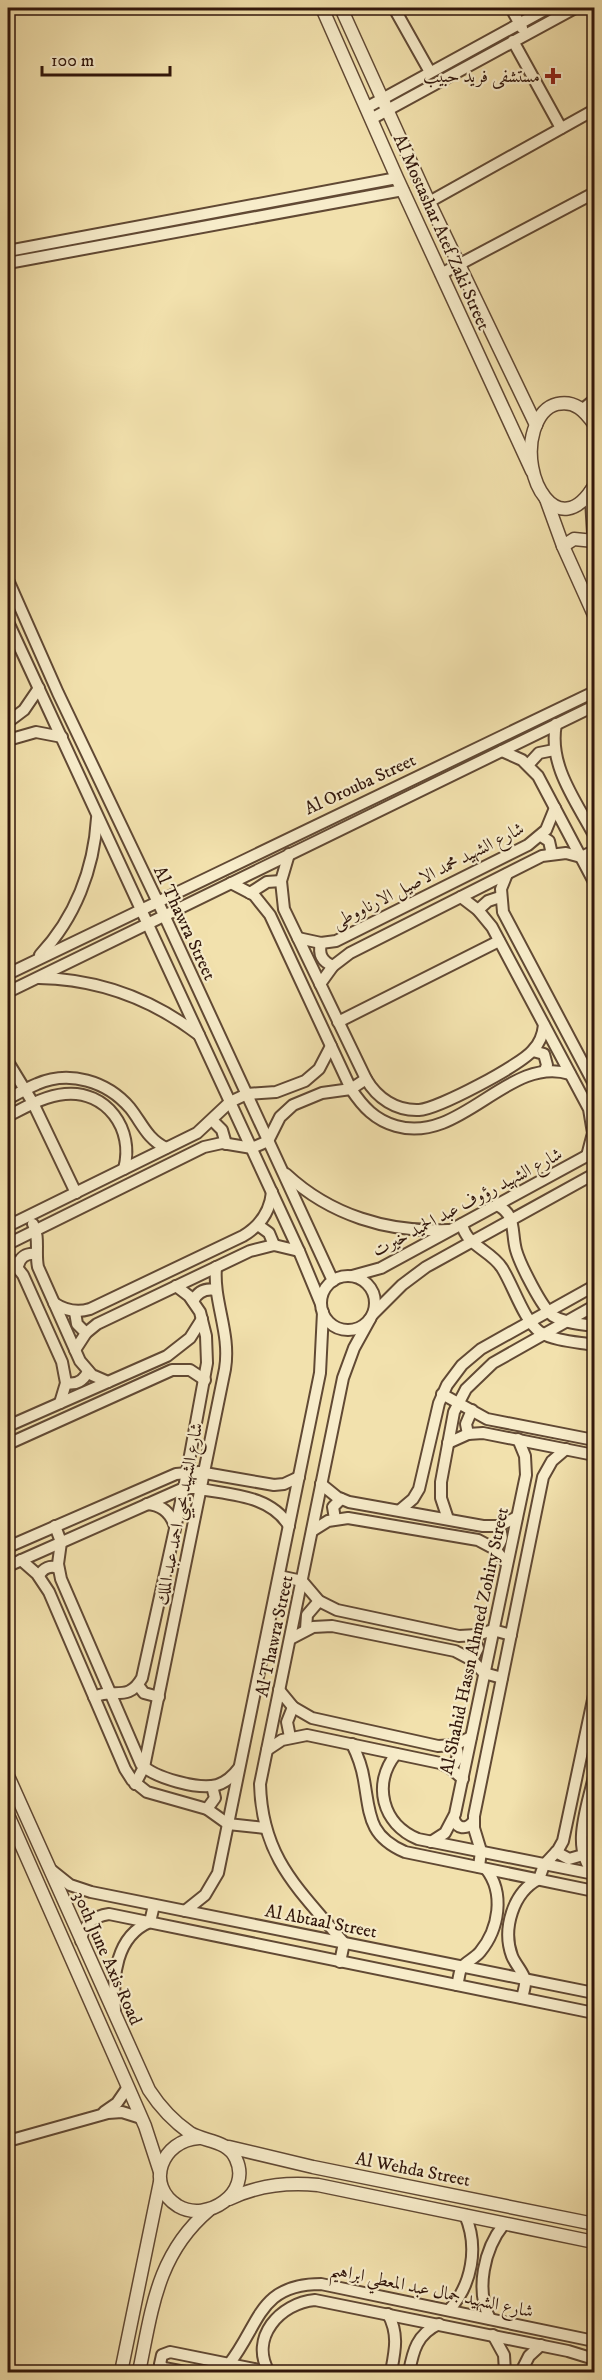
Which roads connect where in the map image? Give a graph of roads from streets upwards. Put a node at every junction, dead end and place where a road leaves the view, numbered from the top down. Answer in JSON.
{"nodes":[{"id":1,"x":322,"y":8,"type":"edge"},
{"id":2,"x":341,"y":8,"type":"edge"},
{"id":3,"x":394,"y":8,"type":"edge"},
{"id":4,"x":511,"y":8,"type":"edge"},
{"id":5,"x":548,"y":8,"type":"edge"},
{"id":6,"x":575,"y":8,"type":"edge"},
{"id":7,"x":529,"y":12,"type":"edge"},
{"id":8,"x":519,"y":23,"type":"junction"},
{"id":9,"x":537,"y":28,"type":"junction"},
{"id":10,"x":525,"y":35,"type":"junction"},
{"id":11,"x":513,"y":41,"type":"junction"},
{"id":12,"x":430,"y":72,"type":"junction"},
{"id":13,"x":384,"y":105,"type":"junction"},
{"id":14,"x":594,"y":110,"type":"edge"},
{"id":15,"x":369,"y":113,"type":"junction"},
{"id":16,"x":561,"y":128,"type":"junction"},
{"id":17,"x":397,"y":178,"type":"junction"},
{"id":18,"x":403,"y":190,"type":"junction"},
{"id":19,"x":594,"y":193,"type":"edge"},
{"id":20,"x":429,"y":202,"type":"junction"},
{"id":21,"x":8,"y":251,"type":"edge"},
{"id":22,"x":8,"y":263,"type":"edge"},
{"id":23,"x":461,"y":264,"type":"junction"},
{"id":24,"x":441,"y":274,"type":"junction"},
{"id":25,"x":516,"y":382,"type":"junction"},
{"id":26,"x":495,"y":392,"type":"junction"},
{"id":27,"x":594,"y":400,"type":"edge"},
{"id":28,"x":583,"y":409,"type":"junction"},
{"id":29,"x":594,"y":424,"type":"edge"},
{"id":30,"x":536,"y":425,"type":"junction"},
{"id":31,"x":532,"y":471,"type":"junction"},
{"id":32,"x":593,"y":489,"type":"edge"},
{"id":33,"x":546,"y":500,"type":"junction"},
{"id":34,"x":594,"y":541,"type":"edge"},
{"id":35,"x":563,"y":546,"type":"junction"},
{"id":36,"x":8,"y":580,"type":"edge"},
{"id":37,"x":594,"y":615,"type":"edge"},
{"id":38,"x":8,"y":622,"type":"edge"},
{"id":39,"x":32,"y":635,"type":"junction"},
{"id":40,"x":12,"y":640,"type":"edge"},
{"id":41,"x":39,"y":688,"type":"junction"},
{"id":42,"x":594,"y":692,"type":"edge"},
{"id":43,"x":594,"y":706,"type":"edge"},
{"id":44,"x":8,"y":722,"type":"edge"},
{"id":45,"x":556,"y":724,"type":"junction"},
{"id":46,"x":62,"y":737,"type":"junction"},
{"id":47,"x":8,"y":740,"type":"edge"},
{"id":48,"x":554,"y":750,"type":"junction"},
{"id":49,"x":502,"y":751,"type":"junction"},
{"id":50,"x":528,"y":765,"type":"junction"},
{"id":51,"x":358,"y":803,"type":"junction"},
{"id":52,"x":555,"y":808,"type":"junction"},
{"id":53,"x":97,"y":814,"type":"junction"},
{"id":54,"x":365,"y":817,"type":"junction"},
{"id":55,"x":594,"y":835,"type":"edge"},
{"id":56,"x":541,"y":836,"type":"junction"},
{"id":57,"x":594,"y":851,"type":"edge"},
{"id":58,"x":289,"y":854,"type":"junction"},
{"id":59,"x":550,"y":854,"type":"junction"},
{"id":60,"x":581,"y":857,"type":"junction"},
{"id":61,"x":507,"y":874,"type":"junction"},
{"id":62,"x":281,"y":881,"type":"junction"},
{"id":63,"x":594,"y":882,"type":"edge"},
{"id":64,"x":231,"y":883,"type":"junction"},
{"id":65,"x":250,"y":893,"type":"junction"},
{"id":66,"x":461,"y":897,"type":"junction"},
{"id":67,"x":500,"y":897,"type":"junction"},
{"id":68,"x":157,"y":900,"type":"junction"},
{"id":69,"x":141,"y":908,"type":"junction"},
{"id":70,"x":478,"y":910,"type":"junction"},
{"id":71,"x":164,"y":915,"type":"junction"},
{"id":72,"x":148,"y":923,"type":"junction"},
{"id":73,"x":298,"y":938,"type":"junction"},
{"id":74,"x":499,"y":941,"type":"junction"},
{"id":75,"x":321,"y":944,"type":"junction"},
{"id":76,"x":35,"y":960,"type":"junction"},
{"id":77,"x":333,"y":966,"type":"junction"},
{"id":78,"x":8,"y":974,"type":"edge"},
{"id":79,"x":35,"y":978,"type":"junction"},
{"id":80,"x":320,"y":984,"type":"junction"},
{"id":81,"x":8,"y":992,"type":"edge"},
{"id":82,"x":338,"y":1022,"type":"junction"},
{"id":83,"x":544,"y":1025,"type":"junction"},
{"id":84,"x":200,"y":1036,"type":"junction"},
{"id":85,"x":331,"y":1046,"type":"junction"},
{"id":86,"x":533,"y":1051,"type":"junction"},
{"id":87,"x":8,"y":1062,"type":"edge"},
{"id":88,"x":545,"y":1070,"type":"junction"},
{"id":89,"x":570,"y":1074,"type":"junction"},
{"id":90,"x":366,"y":1079,"type":"junction"},
{"id":91,"x":594,"y":1084,"type":"edge"},
{"id":92,"x":26,"y":1089,"type":"junction"},
{"id":93,"x":351,"y":1089,"type":"junction"},
{"id":94,"x":247,"y":1094,"type":"junction"},
{"id":95,"x":8,"y":1099,"type":"edge"},
{"id":96,"x":230,"y":1102,"type":"junction"},
{"id":97,"x":33,"y":1103,"type":"junction"},
{"id":98,"x":8,"y":1116,"type":"edge"},
{"id":99,"x":212,"y":1120,"type":"junction"},
{"id":100,"x":594,"y":1133,"type":"edge"},
{"id":101,"x":268,"y":1141,"type":"junction"},
{"id":102,"x":226,"y":1144,"type":"junction"},
{"id":103,"x":166,"y":1148,"type":"junction"},
{"id":104,"x":252,"y":1148,"type":"junction"},
{"id":105,"x":591,"y":1154,"type":"edge"},
{"id":106,"x":124,"y":1169,"type":"junction"},
{"id":107,"x":282,"y":1170,"type":"junction"},
{"id":108,"x":594,"y":1174,"type":"edge"},
{"id":109,"x":272,"y":1192,"type":"junction"},
{"id":110,"x":76,"y":1193,"type":"junction"},
{"id":111,"x":497,"y":1205,"type":"junction"},
{"id":112,"x":29,"y":1216,"type":"junction"},
{"id":113,"x":512,"y":1220,"type":"junction"},
{"id":114,"x":462,"y":1224,"type":"junction"},
{"id":115,"x":258,"y":1225,"type":"junction"},
{"id":116,"x":8,"y":1226,"type":"edge"},
{"id":117,"x":36,"y":1230,"type":"junction"},
{"id":118,"x":451,"y":1230,"type":"junction"},
{"id":119,"x":471,"y":1242,"type":"junction"},
{"id":120,"x":8,"y":1244,"type":"edge"},
{"id":121,"x":274,"y":1245,"type":"junction"},
{"id":122,"x":299,"y":1251,"type":"junction"},
{"id":123,"x":36,"y":1254,"type":"junction"},
{"id":124,"x":8,"y":1256,"type":"edge"},
{"id":125,"x":18,"y":1266,"type":"junction"},
{"id":126,"x":216,"y":1267,"type":"junction"},
{"id":127,"x":352,"y":1276,"type":"junction"},
{"id":128,"x":333,"y":1281,"type":"junction"},
{"id":129,"x":176,"y":1286,"type":"junction"},
{"id":130,"x":594,"y":1286,"type":"edge"},
{"id":131,"x":216,"y":1290,"type":"junction"},
{"id":132,"x":193,"y":1301,"type":"junction"},
{"id":133,"x":54,"y":1303,"type":"junction"},
{"id":134,"x":594,"y":1306,"type":"edge"},
{"id":135,"x":322,"y":1308,"type":"junction"},
{"id":136,"x":548,"y":1311,"type":"junction"},
{"id":137,"x":75,"y":1312,"type":"junction"},
{"id":138,"x":371,"y":1317,"type":"junction"},
{"id":139,"x":202,"y":1319,"type":"junction"},
{"id":140,"x":531,"y":1321,"type":"junction"},
{"id":141,"x":567,"y":1321,"type":"junction"},
{"id":142,"x":594,"y":1326,"type":"edge"},
{"id":143,"x":86,"y":1333,"type":"junction"},
{"id":144,"x":544,"y":1334,"type":"junction"},
{"id":145,"x":594,"y":1345,"type":"edge"},
{"id":146,"x":75,"y":1350,"type":"junction"},
{"id":147,"x":173,"y":1353,"type":"junction"},
{"id":148,"x":184,"y":1369,"type":"junction"},
{"id":149,"x":88,"y":1371,"type":"junction"},
{"id":150,"x":205,"y":1380,"type":"junction"},
{"id":151,"x":108,"y":1382,"type":"junction"},
{"id":152,"x":66,"y":1383,"type":"junction"},
{"id":153,"x":442,"y":1394,"type":"junction"},
{"id":154,"x":459,"y":1401,"type":"junction"},
{"id":155,"x":60,"y":1403,"type":"junction"},
{"id":156,"x":472,"y":1410,"type":"junction"},
{"id":157,"x":9,"y":1424,"type":"edge"},
{"id":158,"x":468,"y":1434,"type":"junction"},
{"id":159,"x":518,"y":1439,"type":"junction"},
{"id":160,"x":594,"y":1440,"type":"edge"},
{"id":161,"x":448,"y":1443,"type":"junction"},
{"id":162,"x":8,"y":1444,"type":"edge"},
{"id":163,"x":566,"y":1449,"type":"junction"},
{"id":164,"x":594,"y":1455,"type":"edge"},
{"id":165,"x":426,"y":1463,"type":"junction"},
{"id":166,"x":444,"y":1467,"type":"junction"},
{"id":167,"x":526,"y":1469,"type":"junction"},
{"id":168,"x":187,"y":1472,"type":"junction"},
{"id":169,"x":545,"y":1472,"type":"junction"},
{"id":170,"x":204,"y":1473,"type":"junction"},
{"id":171,"x":299,"y":1477,"type":"junction"},
{"id":172,"x":321,"y":1484,"type":"junction"},
{"id":173,"x":184,"y":1488,"type":"junction"},
{"id":174,"x":201,"y":1489,"type":"junction"},
{"id":175,"x":341,"y":1499,"type":"junction"},
{"id":176,"x":147,"y":1504,"type":"junction"},
{"id":177,"x":400,"y":1510,"type":"junction"},
{"id":178,"x":517,"y":1517,"type":"junction"},
{"id":179,"x":335,"y":1519,"type":"junction"},
{"id":180,"x":448,"y":1520,"type":"junction"},
{"id":181,"x":55,"y":1526,"type":"junction"},
{"id":182,"x":289,"y":1526,"type":"junction"},
{"id":183,"x":496,"y":1526,"type":"junction"},
{"id":184,"x":175,"y":1527,"type":"junction"},
{"id":185,"x":312,"y":1531,"type":"junction"},
{"id":186,"x":61,"y":1542,"type":"junction"},
{"id":187,"x":8,"y":1547,"type":"edge"},
{"id":188,"x":495,"y":1549,"type":"junction"},
{"id":189,"x":21,"y":1560,"type":"junction"},
{"id":190,"x":507,"y":1564,"type":"junction"},
{"id":191,"x":8,"y":1566,"type":"edge"},
{"id":192,"x":58,"y":1568,"type":"junction"},
{"id":193,"x":39,"y":1576,"type":"junction"},
{"id":194,"x":279,"y":1576,"type":"junction"},
{"id":195,"x":302,"y":1581,"type":"junction"},
{"id":196,"x":319,"y":1601,"type":"junction"},
{"id":197,"x":306,"y":1629,"type":"junction"},
{"id":198,"x":494,"y":1630,"type":"junction"},
{"id":199,"x":511,"y":1635,"type":"junction"},
{"id":200,"x":471,"y":1636,"type":"junction"},
{"id":201,"x":290,"y":1639,"type":"junction"},
{"id":202,"x":472,"y":1660,"type":"junction"},
{"id":203,"x":484,"y":1673,"type":"junction"},
{"id":204,"x":502,"y":1678,"type":"junction"},
{"id":205,"x":138,"y":1685,"type":"junction"},
{"id":206,"x":279,"y":1690,"type":"junction"},
{"id":207,"x":110,"y":1693,"type":"junction"},
{"id":208,"x":594,"y":1695,"type":"edge"},
{"id":209,"x":94,"y":1697,"type":"junction"},
{"id":210,"x":159,"y":1697,"type":"junction"},
{"id":211,"x":293,"y":1707,"type":"junction"},
{"id":212,"x":290,"y":1737,"type":"junction"},
{"id":213,"x":471,"y":1737,"type":"junction"},
{"id":214,"x":352,"y":1744,"type":"junction"},
{"id":215,"x":455,"y":1745,"type":"junction"},
{"id":216,"x":267,"y":1750,"type":"junction"},
{"id":217,"x":396,"y":1754,"type":"junction"},
{"id":218,"x":144,"y":1767,"type":"junction"},
{"id":219,"x":450,"y":1767,"type":"junction"},
{"id":220,"x":239,"y":1768,"type":"junction"},
{"id":221,"x":8,"y":1776,"type":"edge"},
{"id":222,"x":594,"y":1776,"type":"edge"},
{"id":223,"x":463,"y":1779,"type":"junction"},
{"id":224,"x":135,"y":1784,"type":"junction"},
{"id":225,"x":212,"y":1786,"type":"junction"},
{"id":226,"x":382,"y":1788,"type":"junction"},
{"id":227,"x":366,"y":1789,"type":"junction"},
{"id":228,"x":592,"y":1803,"type":"edge"},
{"id":229,"x":207,"y":1809,"type":"junction"},
{"id":230,"x":8,"y":1815,"type":"edge"},
{"id":231,"x":454,"y":1819,"type":"junction"},
{"id":232,"x":473,"y":1822,"type":"junction"},
{"id":233,"x":228,"y":1824,"type":"junction"},
{"id":234,"x":265,"y":1828,"type":"junction"},
{"id":235,"x":431,"y":1842,"type":"junction"},
{"id":236,"x":481,"y":1851,"type":"junction"},
{"id":237,"x":556,"y":1852,"type":"junction"},
{"id":238,"x":583,"y":1855,"type":"junction"},
{"id":239,"x":544,"y":1865,"type":"junction"},
{"id":240,"x":48,"y":1867,"type":"junction"},
{"id":241,"x":482,"y":1868,"type":"junction"},
{"id":242,"x":594,"y":1874,"type":"edge"},
{"id":243,"x":539,"y":1879,"type":"junction"},
{"id":244,"x":594,"y":1891,"type":"edge"},
{"id":245,"x":154,"y":1905,"type":"junction"},
{"id":246,"x":185,"y":1911,"type":"junction"},
{"id":247,"x":150,"y":1922,"type":"junction"},
{"id":248,"x":81,"y":1941,"type":"junction"},
{"id":249,"x":344,"y":1942,"type":"junction"},
{"id":250,"x":340,"y":1962,"type":"junction"},
{"id":251,"x":462,"y":1967,"type":"junction"},
{"id":252,"x":526,"y":1979,"type":"junction"},
{"id":253,"x":457,"y":1985,"type":"junction"},
{"id":254,"x":594,"y":1993,"type":"edge"},
{"id":255,"x":522,"y":1998,"type":"junction"},
{"id":256,"x":594,"y":2013,"type":"edge"},
{"id":257,"x":116,"y":2019,"type":"junction"},
{"id":258,"x":128,"y":2087,"type":"junction"},
{"id":259,"x":101,"y":2114,"type":"junction"},
{"id":260,"x":141,"y":2118,"type":"junction"},
{"id":261,"x":199,"y":2138,"type":"junction"},
{"id":262,"x":8,"y":2141,"type":"edge"},
{"id":263,"x":225,"y":2146,"type":"junction"},
{"id":264,"x":160,"y":2177,"type":"junction"},
{"id":265,"x":228,"y":2199,"type":"junction"},
{"id":266,"x":210,"y":2208,"type":"junction"},
{"id":267,"x":465,"y":2215,"type":"junction"},
{"id":268,"x":504,"y":2223,"type":"junction"},
{"id":269,"x":594,"y":2224,"type":"edge"},
{"id":270,"x":594,"y":2242,"type":"edge"},
{"id":271,"x":371,"y":2294,"type":"junction"},
{"id":272,"x":368,"y":2310,"type":"junction"},
{"id":273,"x":449,"y":2310,"type":"junction"},
{"id":274,"x":388,"y":2314,"type":"junction"},
{"id":275,"x":490,"y":2319,"type":"junction"},
{"id":276,"x":439,"y":2324,"type":"junction"},
{"id":277,"x":493,"y":2336,"type":"junction"},
{"id":278,"x":570,"y":2336,"type":"junction"},
{"id":279,"x":594,"y":2341,"type":"edge"},
{"id":280,"x":541,"y":2345,"type":"junction"},
{"id":281,"x":568,"y":2350,"type":"junction"},
{"id":282,"x":394,"y":2359,"type":"junction"},
{"id":283,"x":594,"y":2359,"type":"edge"},
{"id":284,"x":229,"y":2364,"type":"junction"},
{"id":285,"x":410,"y":2367,"type":"edge"},
{"id":286,"x":269,"y":2372,"type":"edge"},
{"id":287,"x":121,"y":2373,"type":"edge"},
{"id":288,"x":139,"y":2373,"type":"edge"},
{"id":289,"x":185,"y":2373,"type":"edge"},
{"id":290,"x":391,"y":2373,"type":"edge"},
{"id":291,"x":505,"y":2373,"type":"edge"},
{"id":292,"x":521,"y":2373,"type":"edge"}],
"edges":[{"from":1,"to":15,"type":"street","name":"Al Mostashar Atef Zaki Street"},
{"from":2,"to":13,"type":"street","name":"Al Mostashar Atef Zaki Street"},
{"from":3,"to":12,"type":"street"},
{"from":4,"to":8,"type":"street"},
{"from":5,"to":7,"type":"street"},
{"from":6,"to":9,"type":"street"},
{"from":7,"to":8,"type":"street"},
{"from":7,"to":9,"type":"street"},
{"from":8,"to":10,"type":"street"},
{"from":8,"to":12,"type":"street"},
{"from":9,"to":10,"type":"street"},
{"from":10,"to":11,"type":"street"},
{"from":11,"to":13,"type":"street"},
{"from":11,"to":16,"type":"street"},
{"from":12,"to":13,"type":"street"},
{"from":13,"to":15,"type":"street"},
{"from":13,"to":20,"type":"street","name":"Al Mostashar Atef Zaki Street"},
{"from":14,"to":16,"type":"street"},
{"from":15,"to":17,"type":"street","name":"Al Mostashar Atef Zaki Street"},
{"from":16,"to":20,"type":"street"},
{"from":17,"to":18,"type":"street","name":"Al Mostashar Atef Zaki Street"},
{"from":17,"to":21,"type":"street"},
{"from":18,"to":22,"type":"street"},
{"from":18,"to":24,"type":"street","name":"Al Mostashar Atef Zaki Street"},
{"from":19,"to":23,"type":"street"},
{"from":20,"to":23,"type":"street","name":"Al Mostashar Atef Zaki Street"},
{"from":23,"to":24,"type":"street"},
{"from":23,"to":25,"type":"street","name":"Al Mostashar Atef Zaki Street"},
{"from":24,"to":26,"type":"street","name":"Al Mostashar Atef Zaki Street"},
{"from":25,"to":26,"type":"street"},
{"from":25,"to":30,"type":"street","name":"Al Mostashar Atef Zaki Street"},
{"from":26,"to":31,"type":"street","name":"Al Mostashar Atef Zaki Street"},
{"from":27,"to":28,"type":"street"},
{"from":28,"to":29,"type":"street"},
{"from":28,"to":30,"type":"street"},
{"from":30,"to":31,"type":"street"},
{"from":31,"to":33,"type":"street","name":"Al Mostashar Atef Zaki Street"},
{"from":32,"to":33,"type":"street"},
{"from":32,"to":34,"type":"street"},
{"from":33,"to":35,"type":"street"},
{"from":34,"to":35,"type":"street"},
{"from":35,"to":37,"type":"street"},
{"from":36,"to":39,"type":"street","name":"Al Thawra Street"},
{"from":38,"to":40,"type":"street","name":"Al Thawra Street"},
{"from":39,"to":40,"type":"street"},
{"from":39,"to":68,"type":"street","name":"Al Thawra Street"},
{"from":40,"to":41,"type":"street","name":"Al Thawra Street"},
{"from":41,"to":44,"type":"street"},
{"from":41,"to":46,"type":"street","name":"Al Thawra Street"},
{"from":42,"to":51,"type":"street","name":"Al Orouba Street"},
{"from":43,"to":45,"type":"street","name":"Al Orouba Street"},
{"from":45,"to":48,"type":"street"},
{"from":45,"to":49,"type":"street","name":"Al Orouba Street"},
{"from":46,"to":47,"type":"street"},
{"from":46,"to":53,"type":"street","name":"Al Thawra Street"},
{"from":48,"to":50,"type":"street"},
{"from":48,"to":55,"type":"street"},
{"from":49,"to":50,"type":"street"},
{"from":49,"to":54,"type":"street","name":"Al Orouba Street"},
{"from":50,"to":52,"type":"street"},
{"from":51,"to":54,"type":"street"},
{"from":51,"to":68,"type":"street","name":"Al Orouba Street"},
{"from":52,"to":56,"type":"street","name":"شارع الشهيد محمد الاصيل الارناووطى"},
{"from":52,"to":60,"type":"street"},
{"from":53,"to":69,"type":"street","name":"Al Thawra Street"},
{"from":53,"to":76,"type":"street"},
{"from":54,"to":58,"type":"street","name":"Al Orouba Street"},
{"from":56,"to":59,"type":"street"},
{"from":56,"to":75,"type":"street","name":"شارع الشهيد محمد الاصيل الارناووطى"},
{"from":57,"to":60,"type":"street"},
{"from":58,"to":62,"type":"street"},
{"from":58,"to":64,"type":"street","name":"Al Orouba Street"},
{"from":59,"to":60,"type":"street","name":"شارع الشهيد محمد الاصيل الارناووطى"},
{"from":59,"to":61,"type":"street","name":"شارع الشهيد محمد الاصيل الارناووطى"},
{"from":60,"to":63,"type":"street"},
{"from":61,"to":66,"type":"street","name":"شارع الشهيد محمد الاصيل الارناووطى"},
{"from":61,"to":67,"type":"street"},
{"from":62,"to":65,"type":"street"},
{"from":62,"to":73,"type":"street"},
{"from":64,"to":65,"type":"street"},
{"from":64,"to":71,"type":"street","name":"Al Orouba Street"},
{"from":65,"to":85,"type":"street"},
{"from":66,"to":70,"type":"street"},
{"from":66,"to":77,"type":"street","name":"شارع الشهيد محمد الاصيل الارناووطى"},
{"from":67,"to":70,"type":"street"},
{"from":67,"to":91,"type":"street"},
{"from":68,"to":69,"type":"street","name":"Al Orouba Street"},
{"from":68,"to":71,"type":"street","name":"Al Thawra Street"},
{"from":69,"to":72,"type":"street","name":"Al Thawra Street"},
{"from":69,"to":76,"type":"street","name":"Al Orouba Street"},
{"from":70,"to":74,"type":"street"},
{"from":71,"to":72,"type":"street","name":"Al Orouba Street"},
{"from":71,"to":94,"type":"street","name":"Al Thawra Street"},
{"from":72,"to":79,"type":"street","name":"Al Orouba Street"},
{"from":72,"to":84,"type":"street","name":"Al Thawra Street"},
{"from":73,"to":75,"type":"street","name":"شارع الشهيد محمد الاصيل الارناووطى"},
{"from":73,"to":80,"type":"street"},
{"from":74,"to":82,"type":"street"},
{"from":74,"to":83,"type":"street"},
{"from":75,"to":77,"type":"street"},
{"from":76,"to":78,"type":"street","name":"Al Orouba Street"},
{"from":77,"to":80,"type":"street","name":"شارع الشهيد محمد الاصيل الارناووطى"},
{"from":79,"to":81,"type":"street","name":"Al Orouba Street"},
{"from":79,"to":84,"type":"street"},
{"from":80,"to":82,"type":"street"},
{"from":82,"to":90,"type":"street"},
{"from":83,"to":86,"type":"street"},
{"from":83,"to":89,"type":"street"},
{"from":84,"to":96,"type":"street","name":"Al Thawra Street"},
{"from":85,"to":93,"type":"street"},
{"from":85,"to":94,"type":"street"},
{"from":86,"to":88,"type":"street"},
{"from":86,"to":90,"type":"street"},
{"from":87,"to":92,"type":"street"},
{"from":88,"to":89,"type":"street"},
{"from":88,"to":93,"type":"street"},
{"from":89,"to":100,"type":"street"},
{"from":90,"to":93,"type":"street"},
{"from":92,"to":95,"type":"street"},
{"from":92,"to":97,"type":"street"},
{"from":92,"to":103,"type":"street"},
{"from":93,"to":101,"type":"street"},
{"from":94,"to":96,"type":"street"},
{"from":94,"to":101,"type":"street","name":"Al Thawra Street"},
{"from":96,"to":99,"type":"street"},
{"from":96,"to":104,"type":"street","name":"Al Thawra Street"},
{"from":97,"to":98,"type":"street"},
{"from":97,"to":106,"type":"street"},
{"from":97,"to":110,"type":"street"},
{"from":99,"to":102,"type":"street"},
{"from":99,"to":103,"type":"street"},
{"from":100,"to":105,"type":"street"},
{"from":101,"to":104,"type":"street"},
{"from":101,"to":107,"type":"street","name":"Al Thawra Street"},
{"from":102,"to":104,"type":"street"},
{"from":102,"to":117,"type":"street"},
{"from":103,"to":106,"type":"street"},
{"from":104,"to":109,"type":"street","name":"Al Thawra Street"},
{"from":105,"to":111,"type":"street","name":"شارع الشهيد رؤوف عبد الحميد خيرت"},
{"from":106,"to":110,"type":"street"},
{"from":107,"to":118,"type":"street"},
{"from":107,"to":128,"type":"street","name":"Al Thawra Street"},
{"from":108,"to":113,"type":"street","name":"شارع الشهيد رؤوف عبد الحميد خيرت"},
{"from":109,"to":115,"type":"street"},
{"from":109,"to":122,"type":"street","name":"Al Thawra Street"},
{"from":110,"to":112,"type":"street"},
{"from":111,"to":113,"type":"street"},
{"from":111,"to":114,"type":"street","name":"شارع الشهيد رؤوف عبد الحميد خيرت"},
{"from":112,"to":116,"type":"street"},
{"from":112,"to":117,"type":"street"},
{"from":113,"to":119,"type":"street","name":"شارع الشهيد رؤوف عبد الحميد خيرت"},
{"from":113,"to":136,"type":"street"},
{"from":114,"to":118,"type":"street","name":"شارع الشهيد رؤوف عبد الحميد خيرت"},
{"from":114,"to":119,"type":"street"},
{"from":115,"to":121,"type":"street"},
{"from":115,"to":137,"type":"street"},
{"from":117,"to":120,"type":"street"},
{"from":117,"to":123,"type":"street"},
{"from":118,"to":127,"type":"street","name":"شارع الشهيد رؤوف عبد الحميد خيرت"},
{"from":119,"to":138,"type":"street","name":"شارع الشهيد رؤوف عبد الحميد خيرت"},
{"from":119,"to":140,"type":"street"},
{"from":121,"to":122,"type":"street"},
{"from":121,"to":126,"type":"street"},
{"from":122,"to":135,"type":"street","name":"Al Thawra Street"},
{"from":123,"to":125,"type":"street"},
{"from":123,"to":133,"type":"street"},
{"from":124,"to":125,"type":"street"},
{"from":125,"to":152,"type":"street"},
{"from":126,"to":129,"type":"street"},
{"from":126,"to":131,"type":"street","name":"شارع الشهيد يحيي احمد عبد الملك"},
{"from":127,"to":128,"type":"street"},
{"from":127,"to":138,"type":"street"},
{"from":128,"to":135,"type":"street"},
{"from":129,"to":132,"type":"street","name":"شارع الشهيد يحيي احمد عبد الملك"},
{"from":129,"to":143,"type":"street"},
{"from":130,"to":136,"type":"street"},
{"from":131,"to":132,"type":"street"},
{"from":131,"to":170,"type":"street","name":"شارع الشهيد يحيي احمد عبد الملك"},
{"from":132,"to":139,"type":"street","name":"شارع الشهيد يحيي احمد عبد الملك"},
{"from":133,"to":137,"type":"street"},
{"from":133,"to":146,"type":"street"},
{"from":134,"to":141,"type":"street"},
{"from":135,"to":138,"type":"street"},
{"from":135,"to":171,"type":"street","name":"Al Thawra Street"},
{"from":136,"to":140,"type":"street"},
{"from":136,"to":141,"type":"street"},
{"from":137,"to":143,"type":"street"},
{"from":138,"to":172,"type":"street","name":"Al Thawra Street"},
{"from":139,"to":147,"type":"street"},
{"from":139,"to":150,"type":"street","name":"شارع الشهيد يحيي احمد عبد الملك"},
{"from":140,"to":144,"type":"street"},
{"from":140,"to":153,"type":"street"},
{"from":141,"to":142,"type":"street"},
{"from":141,"to":144,"type":"street"},
{"from":143,"to":146,"type":"street"},
{"from":144,"to":145,"type":"street"},
{"from":144,"to":154,"type":"street"},
{"from":146,"to":149,"type":"street"},
{"from":147,"to":148,"type":"street"},
{"from":147,"to":151,"type":"street"},
{"from":148,"to":150,"type":"street"},
{"from":148,"to":162,"type":"street"},
{"from":149,"to":151,"type":"street"},
{"from":149,"to":152,"type":"street"},
{"from":150,"to":168,"type":"street","name":"شارع الشهيد يحيي احمد عبد الملك"},
{"from":151,"to":155,"type":"street"},
{"from":152,"to":155,"type":"street"},
{"from":153,"to":154,"type":"street"},
{"from":153,"to":165,"type":"street"},
{"from":154,"to":156,"type":"street"},
{"from":154,"to":161,"type":"street"},
{"from":155,"to":157,"type":"street"},
{"from":156,"to":158,"type":"street"},
{"from":156,"to":160,"type":"street"},
{"from":158,"to":159,"type":"street"},
{"from":158,"to":161,"type":"street"},
{"from":159,"to":163,"type":"street"},
{"from":159,"to":167,"type":"street","name":"Al Shahid Hassn Ahmed Zohiry Street"},
{"from":161,"to":166,"type":"street"},
{"from":163,"to":164,"type":"street"},
{"from":163,"to":169,"type":"street"},
{"from":165,"to":166,"type":"street"},
{"from":165,"to":177,"type":"street"},
{"from":166,"to":180,"type":"street"},
{"from":167,"to":169,"type":"street"},
{"from":167,"to":178,"type":"street","name":"Al Shahid Hassn Ahmed Zohiry Street"},
{"from":168,"to":170,"type":"street"},
{"from":168,"to":173,"type":"street","name":"شارع الشهيد يحيي احمد عبد الملك"},
{"from":168,"to":181,"type":"street"},
{"from":169,"to":199,"type":"street","name":"Al Shahid Hassn Ahmed Zohiry Street"},
{"from":170,"to":171,"type":"street"},
{"from":170,"to":174,"type":"street","name":"شارع الشهيد يحيي احمد عبد الملك"},
{"from":171,"to":182,"type":"street","name":"Al Thawra Street"},
{"from":172,"to":175,"type":"street"},
{"from":172,"to":185,"type":"street","name":"Al Thawra Street"},
{"from":173,"to":174,"type":"street"},
{"from":173,"to":176,"type":"street"},
{"from":173,"to":184,"type":"street","name":"شارع الشهيد يحيي احمد عبد الملك"},
{"from":174,"to":182,"type":"street"},
{"from":174,"to":210,"type":"street","name":"شارع الشهيد يحيي احمد عبد الملك"},
{"from":175,"to":177,"type":"street"},
{"from":175,"to":179,"type":"street"},
{"from":176,"to":184,"type":"street"},
{"from":176,"to":186,"type":"street"},
{"from":177,"to":180,"type":"street"},
{"from":178,"to":183,"type":"street"},
{"from":178,"to":190,"type":"street","name":"Al Shahid Hassn Ahmed Zohiry Street"},
{"from":179,"to":185,"type":"street"},
{"from":179,"to":188,"type":"street"},
{"from":180,"to":183,"type":"street"},
{"from":181,"to":186,"type":"street"},
{"from":181,"to":187,"type":"street"},
{"from":182,"to":194,"type":"street","name":"Al Thawra Street"},
{"from":183,"to":188,"type":"street"},
{"from":184,"to":205,"type":"street","name":"شارع الشهيد يحيي احمد عبد الملك"},
{"from":185,"to":195,"type":"street","name":"Al Thawra Street"},
{"from":186,"to":189,"type":"street"},
{"from":186,"to":192,"type":"street"},
{"from":188,"to":190,"type":"street"},
{"from":189,"to":191,"type":"street"},
{"from":189,"to":193,"type":"street"},
{"from":190,"to":198,"type":"street","name":"Al Shahid Hassn Ahmed Zohiry Street"},
{"from":192,"to":193,"type":"street"},
{"from":192,"to":207,"type":"street"},
{"from":193,"to":209,"type":"street"},
{"from":194,"to":195,"type":"street"},
{"from":194,"to":220,"type":"street","name":"Al Thawra Street"},
{"from":195,"to":196,"type":"street"},
{"from":195,"to":201,"type":"street","name":"Al Thawra Street"},
{"from":196,"to":197,"type":"street"},
{"from":196,"to":200,"type":"street"},
{"from":197,"to":201,"type":"street"},
{"from":197,"to":202,"type":"street"},
{"from":198,"to":199,"type":"street"},
{"from":198,"to":200,"type":"street"},
{"from":198,"to":203,"type":"street","name":"Al Shahid Hassn Ahmed Zohiry Street"},
{"from":199,"to":204,"type":"street","name":"Al Shahid Hassn Ahmed Zohiry Street"},
{"from":200,"to":202,"type":"street"},
{"from":201,"to":206,"type":"street","name":"Al Thawra Street"},
{"from":202,"to":203,"type":"street"},
{"from":203,"to":204,"type":"street"},
{"from":203,"to":213,"type":"street","name":"Al Shahid Hassn Ahmed Zohiry Street"},
{"from":204,"to":232,"type":"street","name":"Al Shahid Hassn Ahmed Zohiry Street"},
{"from":205,"to":207,"type":"street"},
{"from":205,"to":210,"type":"street"},
{"from":206,"to":211,"type":"street"},
{"from":206,"to":216,"type":"street","name":"Al Thawra Street"},
{"from":207,"to":209,"type":"street"},
{"from":207,"to":218,"type":"street"},
{"from":208,"to":237,"type":"street"},
{"from":209,"to":224,"type":"street"},
{"from":210,"to":218,"type":"street","name":"شارع الشهيد يحيي احمد عبد الملك"},
{"from":211,"to":212,"type":"street"},
{"from":211,"to":215,"type":"street"},
{"from":212,"to":214,"type":"street"},
{"from":212,"to":216,"type":"street"},
{"from":213,"to":215,"type":"street"},
{"from":213,"to":223,"type":"street","name":"Al Shahid Hassn Ahmed Zohiry Street"},
{"from":214,"to":217,"type":"street"},
{"from":214,"to":227,"type":"street"},
{"from":215,"to":219,"type":"street"},
{"from":216,"to":234,"type":"street","name":"Al Thawra Street"},
{"from":217,"to":219,"type":"street"},
{"from":217,"to":226,"type":"street"},
{"from":218,"to":224,"type":"street","name":"شارع الشهيد يحيي احمد عبد الملك"},
{"from":218,"to":225,"type":"street"},
{"from":219,"to":223,"type":"street"},
{"from":220,"to":225,"type":"street"},
{"from":220,"to":233,"type":"street","name":"Al Thawra Street"},
{"from":221,"to":240,"type":"street","name":"30th June Axis Road"},
{"from":222,"to":228,"type":"street"},
{"from":223,"to":231,"type":"street","name":"Al Shahid Hassn Ahmed Zohiry Street"},
{"from":224,"to":229,"type":"street"},
{"from":225,"to":229,"type":"street"},
{"from":226,"to":227,"type":"street"},
{"from":226,"to":235,"type":"street"},
{"from":227,"to":241,"type":"street"},
{"from":228,"to":238,"type":"street"},
{"from":229,"to":233,"type":"street"},
{"from":230,"to":258,"type":"street","name":"30th June Axis Road"},
{"from":231,"to":232,"type":"street"},
{"from":231,"to":235,"type":"street"},
{"from":232,"to":236,"type":"street","name":"Al Shahid Hassn Ahmed Zohiry Street"},
{"from":233,"to":234,"type":"street"},
{"from":233,"to":246,"type":"street","name":"Al Thawra Street"},
{"from":234,"to":249,"type":"street","name":"Al Thawra Street"},
{"from":235,"to":236,"type":"street"},
{"from":236,"to":239,"type":"street"},
{"from":236,"to":241,"type":"street"},
{"from":237,"to":238,"type":"street"},
{"from":237,"to":239,"type":"street"},
{"from":238,"to":242,"type":"street"},
{"from":239,"to":242,"type":"street"},
{"from":239,"to":243,"type":"street"},
{"from":240,"to":245,"type":"street","name":"Al Abtaal Street"},
{"from":240,"to":248,"type":"street","name":"30th June Axis Road"},
{"from":241,"to":243,"type":"street"},
{"from":241,"to":251,"type":"street"},
{"from":243,"to":244,"type":"street"},
{"from":243,"to":252,"type":"street"},
{"from":245,"to":246,"type":"street","name":"Al Abtaal Street"},
{"from":245,"to":247,"type":"street"},
{"from":246,"to":249,"type":"street","name":"Al Abtaal Street"},
{"from":247,"to":248,"type":"street","name":"Al Abtaal Street"},
{"from":247,"to":250,"type":"street","name":"Al Abtaal Street"},
{"from":247,"to":257,"type":"street"},
{"from":248,"to":257,"type":"street","name":"30th June Axis Road"},
{"from":249,"to":250,"type":"street"},
{"from":249,"to":251,"type":"street","name":"Al Abtaal Street"},
{"from":250,"to":253,"type":"street","name":"Al Abtaal Street"},
{"from":251,"to":252,"type":"street","name":"Al Abtaal Street"},
{"from":251,"to":253,"type":"street"},
{"from":252,"to":254,"type":"street","name":"Al Abtaal Street"},
{"from":252,"to":255,"type":"street"},
{"from":253,"to":255,"type":"street","name":"Al Abtaal Street"},
{"from":255,"to":256,"type":"street","name":"Al Abtaal Street"},
{"from":257,"to":261,"type":"street","name":"30th June Axis Road"},
{"from":258,"to":259,"type":"street"},
{"from":258,"to":260,"type":"street","name":"30th June Axis Road"},
{"from":259,"to":260,"type":"street"},
{"from":259,"to":262,"type":"street"},
{"from":260,"to":264,"type":"street","name":"30th June Axis Road"},
{"from":261,"to":263,"type":"street"},
{"from":261,"to":264,"type":"street"},
{"from":263,"to":265,"type":"street"},
{"from":263,"to":269,"type":"street","name":"Al Wehda Street"},
{"from":264,"to":266,"type":"street"},
{"from":264,"to":287,"type":"street"},
{"from":265,"to":266,"type":"street"},
{"from":265,"to":267,"type":"street","name":"Al Wehda Street"},
{"from":266,"to":288,"type":"street"},
{"from":267,"to":268,"type":"street","name":"Al Wehda Street"},
{"from":267,"to":273,"type":"street"},
{"from":268,"to":270,"type":"street","name":"Al Wehda Street"},
{"from":268,"to":275,"type":"street"},
{"from":271,"to":272,"type":"street"},
{"from":271,"to":273,"type":"street","name":"شارع الشهيد جمال عبد المعطي ابراهيم"},
{"from":271,"to":284,"type":"street","name":"شارع الشهيد جمال عبد المعطي ابراهيم"},
{"from":272,"to":274,"type":"street","name":"شارع الشهيد جمال عبد المعطي ابراهيم"},
{"from":272,"to":286,"type":"street","name":"شارع الشهيد جمال عبد المعطي ابراهيم"},
{"from":273,"to":275,"type":"street","name":"شارع الشهيد جمال عبد المعطي ابراهيم"},
{"from":274,"to":276,"type":"street","name":"شارع الشهيد جمال عبد المعطي ابراهيم"},
{"from":274,"to":282,"type":"street"},
{"from":275,"to":278,"type":"street","name":"شارع الشهيد جمال عبد المعطي ابراهيم"},
{"from":276,"to":277,"type":"street","name":"شارع الشهيد جمال عبد المعطي ابراهيم"},
{"from":276,"to":285,"type":"street"},
{"from":277,"to":280,"type":"street","name":"شارع الشهيد جمال عبد المعطي ابراهيم"},
{"from":277,"to":291,"type":"street"},
{"from":278,"to":279,"type":"street","name":"شارع الشهيد جمال عبد المعطي ابراهيم"},
{"from":278,"to":281,"type":"street"},
{"from":280,"to":281,"type":"street","name":"شارع الشهيد جمال عبد المعطي ابراهيم"},
{"from":280,"to":292,"type":"street"},
{"from":281,"to":283,"type":"street","name":"شارع الشهيد جمال عبد المعطي ابراهيم"},
{"from":282,"to":285,"type":"street"},
{"from":282,"to":290,"type":"street"},
{"from":284,"to":286,"type":"street"},
{"from":284,"to":289,"type":"street"}]}
